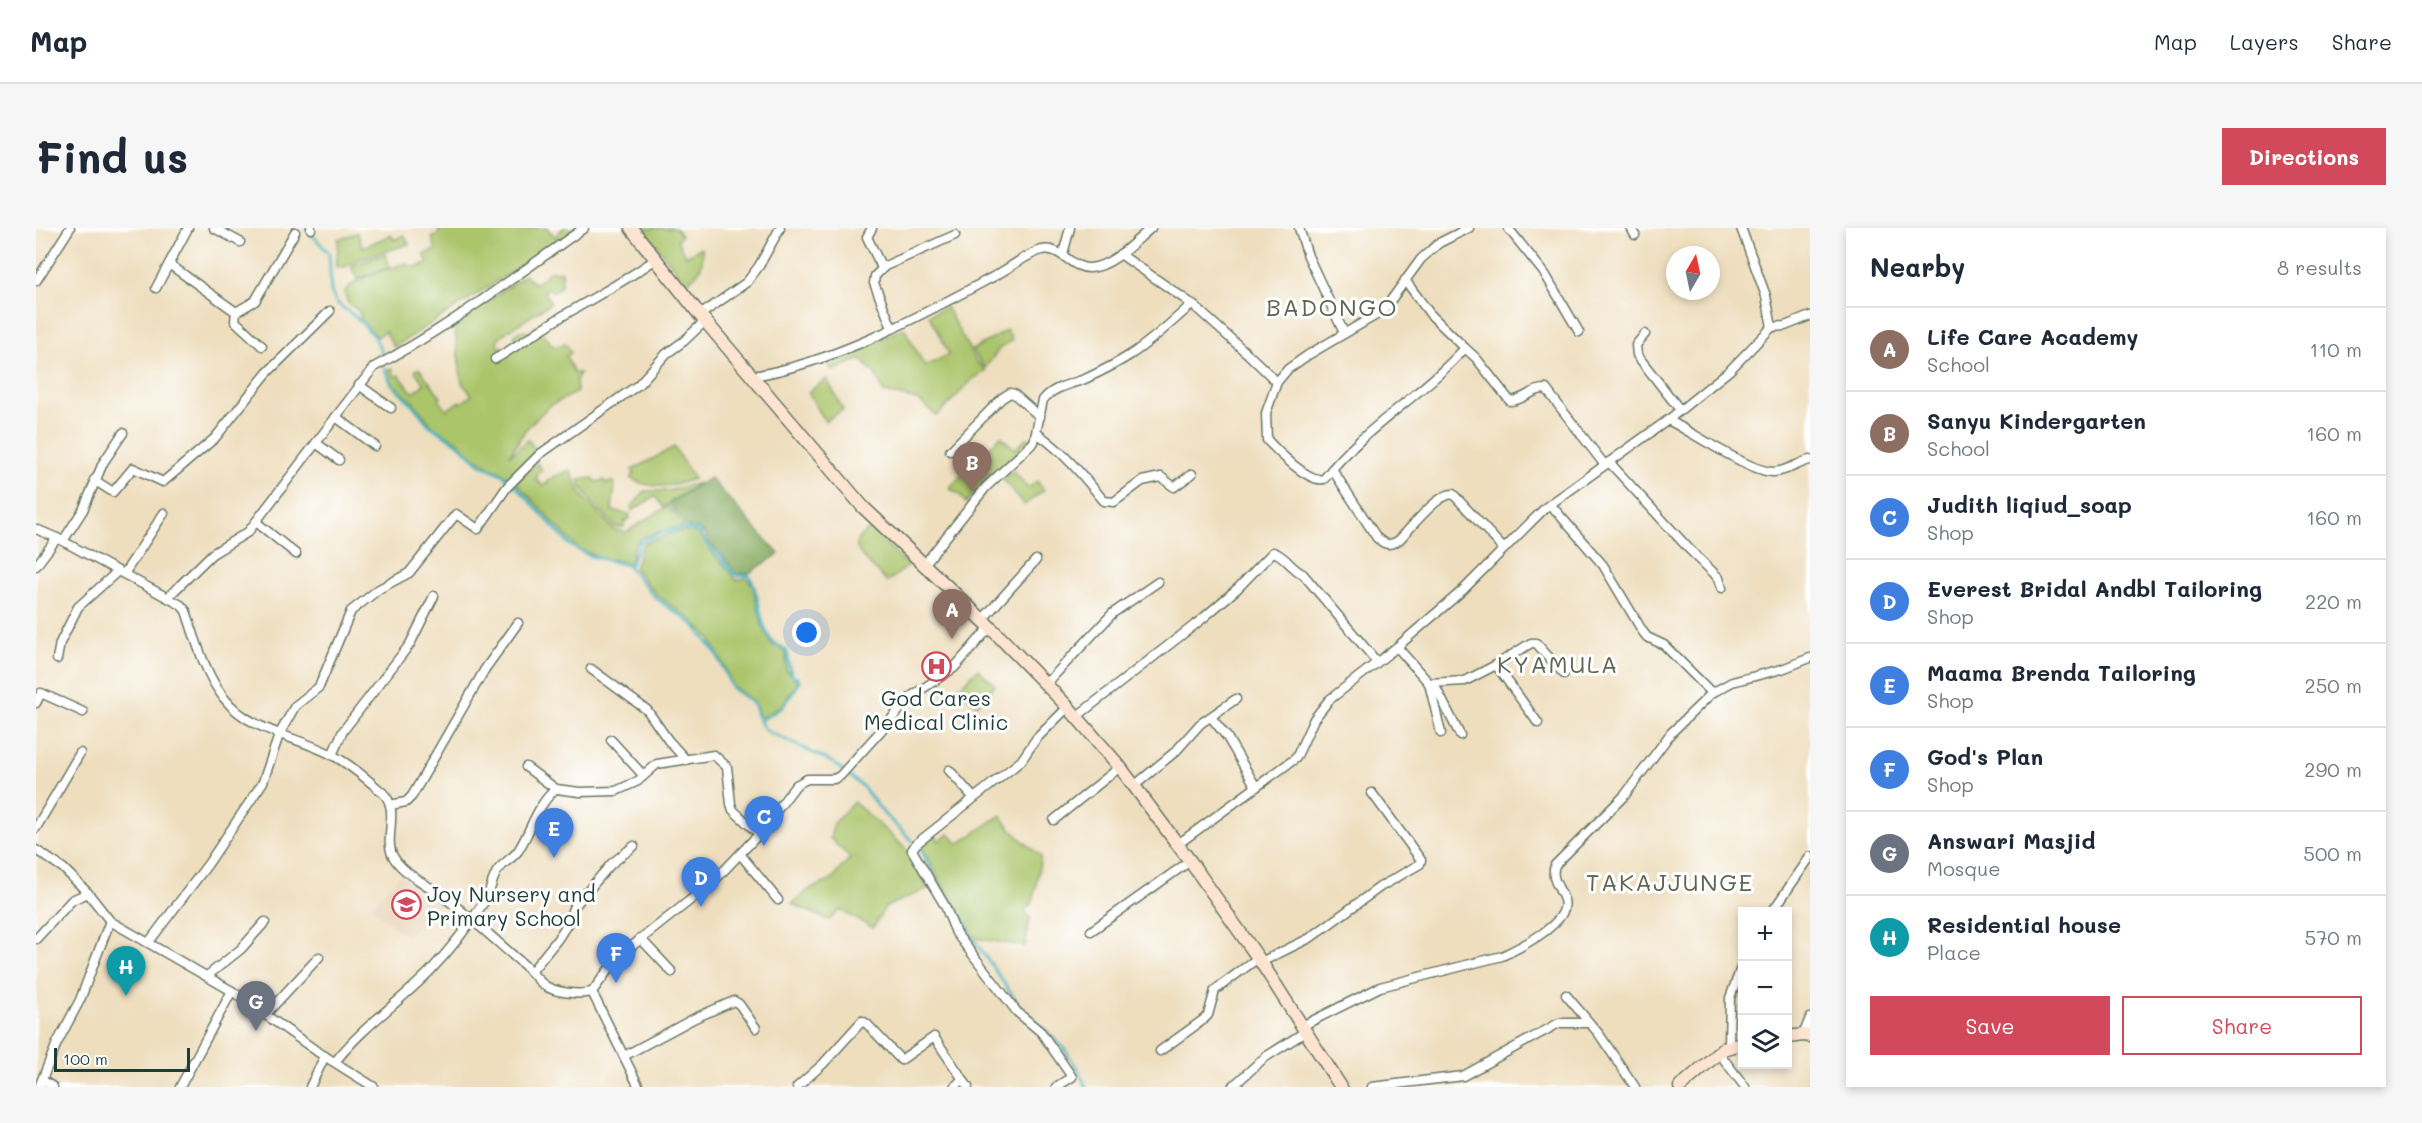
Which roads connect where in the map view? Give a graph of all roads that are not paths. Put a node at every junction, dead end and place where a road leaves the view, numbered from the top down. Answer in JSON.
{"nodes":[{"id":1,"x":70,"y":228,"type":"edge"},
{"id":2,"x":188,"y":228,"type":"edge"},
{"id":3,"x":214,"y":228,"type":"edge"},
{"id":4,"x":584,"y":228,"type":"edge"},
{"id":5,"x":631,"y":228,"type":"edge"},
{"id":6,"x":780,"y":228,"type":"edge"},
{"id":7,"x":872,"y":228,"type":"edge"},
{"id":8,"x":1070,"y":228,"type":"edge"},
{"id":9,"x":1151,"y":228,"type":"edge"},
{"id":10,"x":1299,"y":228,"type":"edge"},
{"id":11,"x":1469,"y":228,"type":"edge"},
{"id":12,"x":1508,"y":228,"type":"edge"},
{"id":13,"x":1741,"y":228,"type":"edge"},
{"id":14,"x":295,"y":232,"type":"dead end"},
{"id":15,"x":1448,"y":232,"type":"edge"},
{"id":16,"x":955,"y":235,"type":"dead end"},
{"id":17,"x":240,"y":242,"type":"dead end"},
{"id":18,"x":1063,"y":254,"type":"junction"},
{"id":19,"x":1120,"y":254,"type":"junction"},
{"id":20,"x":656,"y":260,"type":"junction"},
{"id":21,"x":169,"y":264,"type":"junction"},
{"id":22,"x":882,"y":268,"type":"junction"},
{"id":23,"x":1405,"y":280,"type":"junction"},
{"id":24,"x":36,"y":281,"type":"edge"},
{"id":25,"x":156,"y":288,"type":"dead end"},
{"id":26,"x":1192,"y":304,"type":"junction"},
{"id":27,"x":330,"y":310,"type":"dead end"},
{"id":28,"x":236,"y":312,"type":"junction"},
{"id":29,"x":1810,"y":316,"type":"edge"},
{"id":30,"x":703,"y":318,"type":"junction"},
{"id":31,"x":1772,"y":327,"type":"junction"},
{"id":32,"x":892,"y":328,"type":"junction"},
{"id":33,"x":1579,"y":332,"type":"dead end"},
{"id":34,"x":1344,"y":333,"type":"junction"},
{"id":35,"x":1645,"y":334,"type":"dead end"},
{"id":36,"x":262,"y":346,"type":"dead end"},
{"id":37,"x":1465,"y":348,"type":"junction"},
{"id":38,"x":495,"y":359,"type":"dead end"},
{"id":39,"x":753,"y":376,"type":"junction"},
{"id":40,"x":1277,"y":382,"type":"junction"},
{"id":41,"x":359,"y":386,"type":"junction"},
{"id":42,"x":391,"y":408,"type":"dead end"},
{"id":43,"x":1680,"y":410,"type":"junction"},
{"id":44,"x":336,"y":417,"type":"junction"},
{"id":45,"x":1040,"y":417,"type":"junction"},
{"id":46,"x":1668,"y":420,"type":"junction"},
{"id":47,"x":123,"y":433,"type":"dead end"},
{"id":48,"x":1038,"y":434,"type":"junction"},
{"id":49,"x":316,"y":443,"type":"junction"},
{"id":50,"x":375,"y":446,"type":"dead end"},
{"id":51,"x":950,"y":451,"type":"dead end"},
{"id":52,"x":339,"y":460,"type":"dead end"},
{"id":53,"x":1810,"y":460,"type":"edge"},
{"id":54,"x":1606,"y":463,"type":"junction"},
{"id":55,"x":1332,"y":469,"type":"junction"},
{"id":56,"x":1192,"y":474,"type":"dead end"},
{"id":57,"x":94,"y":480,"type":"junction"},
{"id":58,"x":1550,"y":504,"type":"junction"},
{"id":59,"x":164,"y":513,"type":"dead end"},
{"id":60,"x":256,"y":522,"type":"junction"},
{"id":61,"x":36,"y":529,"type":"edge"},
{"id":62,"x":60,"y":539,"type":"junction"},
{"id":63,"x":1504,"y":549,"type":"junction"},
{"id":64,"x":296,"y":554,"type":"dead end"},
{"id":65,"x":1036,"y":560,"type":"dead end"},
{"id":66,"x":36,"y":566,"type":"edge"},
{"id":67,"x":922,"y":566,"type":"junction"},
{"id":68,"x":121,"y":572,"type":"junction"},
{"id":69,"x":1158,"y":582,"type":"dead end"},
{"id":70,"x":1722,"y":588,"type":"dead end"},
{"id":71,"x":434,"y":596,"type":"dead end"},
{"id":72,"x":168,"y":597,"type":"junction"},
{"id":73,"x":518,"y":623,"type":"dead end"},
{"id":74,"x":986,"y":623,"type":"junction"},
{"id":75,"x":1397,"y":646,"type":"junction"},
{"id":76,"x":57,"y":658,"type":"dead end"},
{"id":77,"x":1810,"y":658,"type":"edge"},
{"id":78,"x":1377,"y":662,"type":"junction"},
{"id":79,"x":1496,"y":665,"type":"junction"},
{"id":80,"x":591,"y":669,"type":"dead end"},
{"id":81,"x":1564,"y":674,"type":"dead end"},
{"id":82,"x":1046,"y":684,"type":"junction"},
{"id":83,"x":1431,"y":684,"type":"junction"},
{"id":84,"x":1712,"y":693,"type":"junction"},
{"id":85,"x":1236,"y":699,"type":"dead end"},
{"id":86,"x":36,"y":703,"type":"edge"},
{"id":87,"x":83,"y":712,"type":"dead end"},
{"id":88,"x":1072,"y":712,"type":"junction"},
{"id":89,"x":1211,"y":717,"type":"junction"},
{"id":90,"x":1538,"y":723,"type":"dead end"},
{"id":91,"x":1441,"y":733,"type":"dead end"},
{"id":92,"x":279,"y":735,"type":"junction"},
{"id":93,"x":1460,"y":735,"type":"dead end"},
{"id":94,"x":611,"y":741,"type":"dead end"},
{"id":95,"x":80,"y":753,"type":"dead end"},
{"id":96,"x":332,"y":755,"type":"junction"},
{"id":97,"x":686,"y":760,"type":"junction"},
{"id":98,"x":525,"y":767,"type":"dead end"},
{"id":99,"x":1120,"y":767,"type":"junction"},
{"id":100,"x":949,"y":770,"type":"dead end"},
{"id":101,"x":643,"y":775,"type":"junction"},
{"id":102,"x":1134,"y":786,"type":"junction"},
{"id":103,"x":1256,"y":787,"type":"junction"},
{"id":104,"x":556,"y":789,"type":"junction"},
{"id":105,"x":1372,"y":794,"type":"dead end"},
{"id":106,"x":974,"y":797,"type":"junction"},
{"id":107,"x":390,"y":805,"type":"junction"},
{"id":108,"x":1054,"y":820,"type":"dead end"},
{"id":109,"x":36,"y":828,"type":"edge"},
{"id":110,"x":759,"y":834,"type":"junction"},
{"id":111,"x":1178,"y":844,"type":"junction"},
{"id":112,"x":634,"y":846,"type":"dead end"},
{"id":113,"x":36,"y":850,"type":"edge"},
{"id":114,"x":740,"y":854,"type":"junction"},
{"id":115,"x":1810,"y":857,"type":"edge"},
{"id":116,"x":1191,"y":861,"type":"junction"},
{"id":117,"x":88,"y":893,"type":"junction"},
{"id":118,"x":778,"y":900,"type":"dead end"},
{"id":119,"x":1775,"y":907,"type":"edge"},
{"id":120,"x":110,"y":921,"type":"junction"},
{"id":121,"x":471,"y":921,"type":"junction"},
{"id":122,"x":265,"y":922,"type":"dead end"},
{"id":123,"x":1091,"y":931,"type":"dead end"},
{"id":124,"x":640,"y":938,"type":"junction"},
{"id":125,"x":36,"y":939,"type":"edge"},
{"id":126,"x":148,"y":942,"type":"junction"},
{"id":127,"x":319,"y":957,"type":"dead end"},
{"id":128,"x":1260,"y":960,"type":"junction"},
{"id":129,"x":531,"y":972,"type":"junction"},
{"id":130,"x":672,"y":972,"type":"dead end"},
{"id":131,"x":207,"y":976,"type":"junction"},
{"id":132,"x":1738,"y":978,"type":"edge"},
{"id":133,"x":232,"y":991,"type":"junction"},
{"id":134,"x":592,"y":992,"type":"junction"},
{"id":135,"x":1566,"y":995,"type":"dead end"},
{"id":136,"x":265,"y":1015,"type":"junction"},
{"id":137,"x":1810,"y":1018,"type":"edge"},
{"id":138,"x":1589,"y":1023,"type":"junction"},
{"id":139,"x":756,"y":1028,"type":"dead end"},
{"id":140,"x":1304,"y":1029,"type":"junction"},
{"id":141,"x":1807,"y":1036,"type":"edge"},
{"id":142,"x":1792,"y":1037,"type":"edge"},
{"id":143,"x":1738,"y":1046,"type":"edge"},
{"id":144,"x":1724,"y":1050,"type":"junction"},
{"id":145,"x":1160,"y":1051,"type":"dead end"},
{"id":146,"x":325,"y":1056,"type":"junction"},
{"id":147,"x":624,"y":1056,"type":"junction"},
{"id":148,"x":335,"y":1062,"type":"junction"},
{"id":149,"x":966,"y":1083,"type":"edge"},
{"id":150,"x":40,"y":1084,"type":"edge"},
{"id":151,"x":53,"y":1087,"type":"edge"},
{"id":152,"x":180,"y":1087,"type":"edge"},
{"id":153,"x":310,"y":1087,"type":"edge"},
{"id":154,"x":374,"y":1087,"type":"edge"},
{"id":155,"x":639,"y":1087,"type":"edge"},
{"id":156,"x":797,"y":1087,"type":"edge"},
{"id":157,"x":954,"y":1087,"type":"edge"},
{"id":158,"x":1056,"y":1087,"type":"edge"},
{"id":159,"x":1232,"y":1087,"type":"edge"},
{"id":160,"x":1341,"y":1087,"type":"edge"},
{"id":161,"x":1372,"y":1087,"type":"edge"},
{"id":162,"x":1635,"y":1087,"type":"edge"},
{"id":163,"x":1680,"y":1087,"type":"edge"},
{"id":164,"x":1745,"y":1087,"type":"edge"}],
"edges":[{"from":1,"to":24,"type":"street"},
{"from":2,"to":21,"type":"street"},
{"from":3,"to":17,"type":"street"},
{"from":4,"to":41,"type":"street"},
{"from":5,"to":20,"type":"main road"},
{"from":6,"to":30,"type":"street"},
{"from":7,"to":22,"type":"street"},
{"from":8,"to":18,"type":"street"},
{"from":9,"to":19,"type":"street"},
{"from":10,"to":34,"type":"street"},
{"from":11,"to":15,"type":"street"},
{"from":12,"to":33,"type":"street"},
{"from":13,"to":31,"type":"street"},
{"from":14,"to":28,"type":"street"},
{"from":15,"to":23,"type":"street"},
{"from":16,"to":22,"type":"street"},
{"from":18,"to":19,"type":"street"},
{"from":18,"to":32,"type":"street"},
{"from":19,"to":26,"type":"street"},
{"from":20,"to":30,"type":"main road"},
{"from":20,"to":38,"type":"street"},
{"from":21,"to":25,"type":"street"},
{"from":21,"to":28,"type":"street"},
{"from":22,"to":32,"type":"street"},
{"from":23,"to":34,"type":"street"},
{"from":23,"to":37,"type":"street"},
{"from":26,"to":40,"type":"street"},
{"from":26,"to":45,"type":"street"},
{"from":27,"to":57,"type":"street"},
{"from":28,"to":36,"type":"street"},
{"from":29,"to":31,"type":"street"},
{"from":30,"to":39,"type":"main road"},
{"from":30,"to":92,"type":"street"},
{"from":31,"to":43,"type":"street"},
{"from":32,"to":39,"type":"street"},
{"from":34,"to":40,"type":"street"},
{"from":35,"to":43,"type":"street"},
{"from":37,"to":54,"type":"street"},
{"from":37,"to":55,"type":"street"},
{"from":39,"to":67,"type":"main road"},
{"from":40,"to":55,"type":"street"},
{"from":41,"to":42,"type":"street"},
{"from":41,"to":44,"type":"street"},
{"from":43,"to":46,"type":"street"},
{"from":44,"to":49,"type":"street"},
{"from":44,"to":50,"type":"street"},
{"from":45,"to":48,"type":"street"},
{"from":45,"to":51,"type":"street"},
{"from":46,"to":53,"type":"street"},
{"from":46,"to":54,"type":"street"},
{"from":47,"to":57,"type":"street"},
{"from":48,"to":56,"type":"street"},
{"from":48,"to":67,"type":"street"},
{"from":49,"to":52,"type":"street"},
{"from":49,"to":60,"type":"street"},
{"from":54,"to":58,"type":"street"},
{"from":54,"to":70,"type":"street"},
{"from":55,"to":63,"type":"street"},
{"from":57,"to":62,"type":"street"},
{"from":58,"to":63,"type":"street"},
{"from":58,"to":84,"type":"street"},
{"from":59,"to":68,"type":"street"},
{"from":60,"to":64,"type":"street"},
{"from":60,"to":72,"type":"street"},
{"from":61,"to":62,"type":"street"},
{"from":62,"to":66,"type":"street"},
{"from":62,"to":68,"type":"street"},
{"from":63,"to":75,"type":"street"},
{"from":65,"to":74,"type":"street"},
{"from":67,"to":74,"type":"main road"},
{"from":68,"to":72,"type":"street"},
{"from":68,"to":76,"type":"street"},
{"from":69,"to":82,"type":"street"},
{"from":71,"to":96,"type":"street"},
{"from":72,"to":92,"type":"street"},
{"from":73,"to":107,"type":"street"},
{"from":74,"to":82,"type":"main road"},
{"from":74,"to":110,"type":"street"},
{"from":75,"to":78,"type":"street"},
{"from":75,"to":83,"type":"street"},
{"from":77,"to":84,"type":"street"},
{"from":78,"to":88,"type":"street"},
{"from":78,"to":103,"type":"street"},
{"from":79,"to":81,"type":"street"},
{"from":79,"to":83,"type":"street"},
{"from":79,"to":90,"type":"street"},
{"from":80,"to":97,"type":"street"},
{"from":82,"to":88,"type":"main road"},
{"from":83,"to":91,"type":"street"},
{"from":83,"to":93,"type":"street"},
{"from":84,"to":140,"type":"street"},
{"from":85,"to":89,"type":"street"},
{"from":86,"to":87,"type":"street"},
{"from":88,"to":99,"type":"main road"},
{"from":88,"to":106,"type":"street"},
{"from":89,"to":102,"type":"street"},
{"from":89,"to":103,"type":"street"},
{"from":92,"to":96,"type":"street"},
{"from":92,"to":126,"type":"street"},
{"from":94,"to":101,"type":"street"},
{"from":95,"to":109,"type":"street"},
{"from":96,"to":107,"type":"street"},
{"from":97,"to":101,"type":"street"},
{"from":97,"to":110,"type":"street"},
{"from":98,"to":104,"type":"street"},
{"from":99,"to":102,"type":"main road"},
{"from":99,"to":108,"type":"street"},
{"from":100,"to":106,"type":"street"},
{"from":101,"to":104,"type":"street"},
{"from":102,"to":111,"type":"main road"},
{"from":103,"to":111,"type":"street"},
{"from":104,"to":121,"type":"street"},
{"from":105,"to":128,"type":"street"},
{"from":106,"to":158,"type":"street"},
{"from":107,"to":121,"type":"street"},
{"from":110,"to":114,"type":"street"},
{"from":111,"to":116,"type":"main road"},
{"from":112,"to":129,"type":"street"},
{"from":113,"to":117,"type":"street"},
{"from":114,"to":118,"type":"street"},
{"from":114,"to":124,"type":"street"},
{"from":115,"to":119,"type":"street"},
{"from":116,"to":123,"type":"street"},
{"from":116,"to":128,"type":"main road"},
{"from":117,"to":120,"type":"street"},
{"from":117,"to":125,"type":"street"},
{"from":120,"to":126,"type":"street"},
{"from":120,"to":150,"type":"street"},
{"from":121,"to":129,"type":"street"},
{"from":121,"to":148,"type":"street"},
{"from":122,"to":131,"type":"street"},
{"from":124,"to":130,"type":"street"},
{"from":124,"to":134,"type":"street"},
{"from":126,"to":131,"type":"street"},
{"from":127,"to":136,"type":"street"},
{"from":128,"to":140,"type":"main road"},
{"from":128,"to":145,"type":"street"},
{"from":129,"to":134,"type":"street"},
{"from":131,"to":133,"type":"street"},
{"from":132,"to":144,"type":"street"},
{"from":133,"to":136,"type":"street"},
{"from":133,"to":152,"type":"street"},
{"from":134,"to":147,"type":"street"},
{"from":135,"to":138,"type":"street"},
{"from":136,"to":146,"type":"street"},
{"from":137,"to":141,"type":"street"},
{"from":138,"to":161,"type":"street"},
{"from":138,"to":162,"type":"street"},
{"from":139,"to":147,"type":"street"},
{"from":140,"to":159,"type":"street"},
{"from":140,"to":160,"type":"main road"},
{"from":141,"to":142,"type":"main road"},
{"from":143,"to":144,"type":"main road"},
{"from":144,"to":163,"type":"main road"},
{"from":144,"to":164,"type":"street"},
{"from":146,"to":148,"type":"street"},
{"from":146,"to":153,"type":"street"},
{"from":147,"to":155,"type":"street"},
{"from":148,"to":154,"type":"street"},
{"from":149,"to":156,"type":"street"},
{"from":149,"to":157,"type":"street"},
{"from":150,"to":151,"type":"street"}]}
